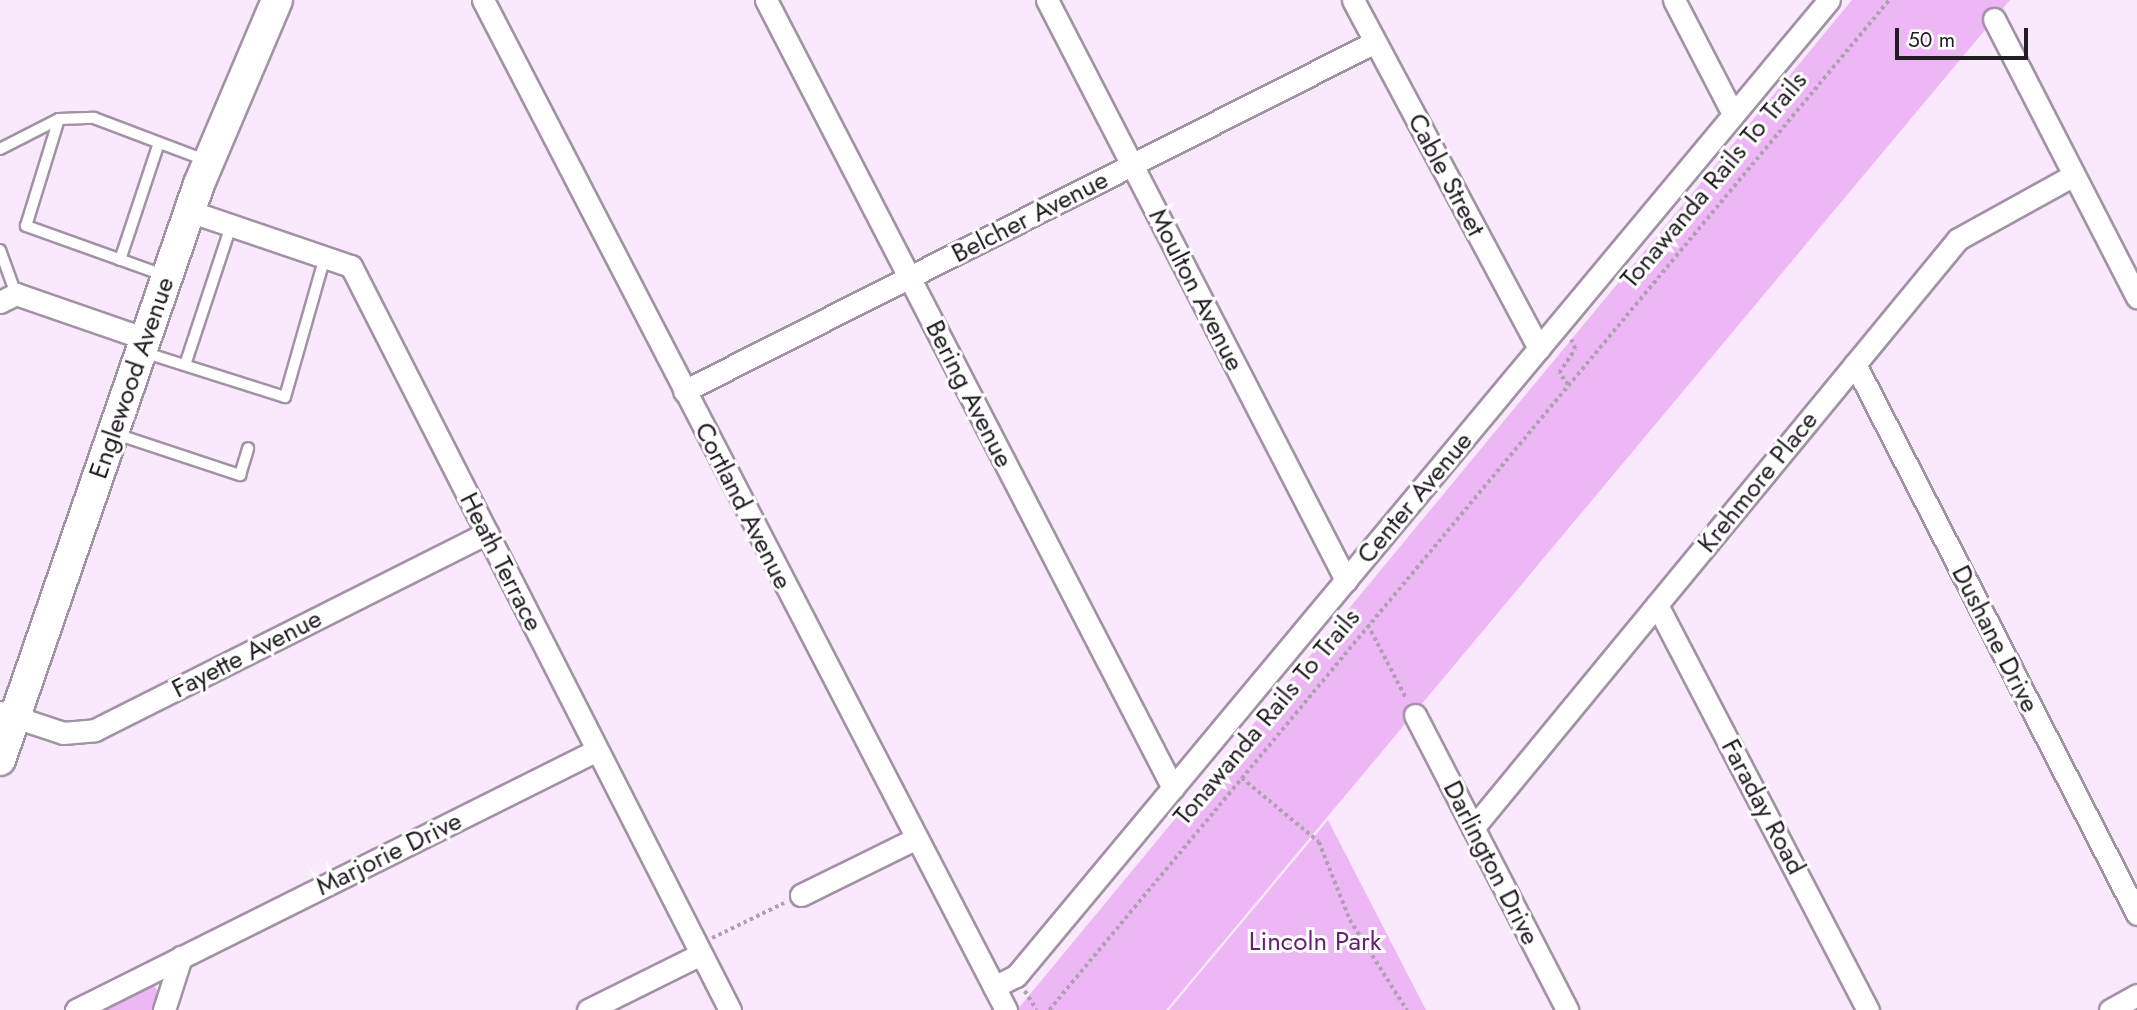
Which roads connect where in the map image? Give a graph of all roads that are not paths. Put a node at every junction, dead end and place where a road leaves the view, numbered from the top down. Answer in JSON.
{"nodes":[{"id":1,"x":277,"y":0,"type":"edge"},
{"id":2,"x":483,"y":0,"type":"edge"},
{"id":3,"x":766,"y":0,"type":"edge"},
{"id":4,"x":1046,"y":0,"type":"edge"},
{"id":5,"x":1353,"y":0,"type":"edge"},
{"id":6,"x":1674,"y":0,"type":"edge"},
{"id":7,"x":1829,"y":0,"type":"edge"},
{"id":8,"x":1994,"y":19,"type":"dead end"},
{"id":9,"x":1375,"y":42,"type":"junction"},
{"id":10,"x":1733,"y":114,"type":"junction"},
{"id":11,"x":60,"y":119,"type":"junction"},
{"id":12,"x":159,"y":143,"type":"junction"},
{"id":13,"x":0,"y":149,"type":"edge"},
{"id":14,"x":208,"y":161,"type":"junction"},
{"id":15,"x":1132,"y":166,"type":"junction"},
{"id":16,"x":2074,"y":175,"type":"junction"},
{"id":17,"x":189,"y":211,"type":"junction"},
{"id":18,"x":231,"y":226,"type":"junction"},
{"id":19,"x":0,"y":250,"type":"edge"},
{"id":20,"x":325,"y":257,"type":"junction"},
{"id":21,"x":120,"y":260,"type":"junction"},
{"id":22,"x":167,"y":276,"type":"junction"},
{"id":23,"x":909,"y":278,"type":"junction"},
{"id":24,"x":2137,"y":297,"type":"edge"},
{"id":25,"x":8,"y":298,"type":"edge"},
{"id":26,"x":144,"y":345,"type":"junction"},
{"id":27,"x":1539,"y":349,"type":"junction"},
{"id":28,"x":1855,"y":364,"type":"junction"},
{"id":29,"x":185,"y":365,"type":"junction"},
{"id":30,"x":684,"y":390,"type":"junction"},
{"id":31,"x":114,"y":433,"type":"junction"},
{"id":32,"x":248,"y":448,"type":"dead end"},
{"id":33,"x":487,"y":533,"type":"junction"},
{"id":34,"x":1346,"y":580,"type":"junction"},
{"id":35,"x":1657,"y":605,"type":"junction"},
{"id":36,"x":8,"y":715,"type":"edge"},
{"id":37,"x":1415,"y":715,"type":"road end"},
{"id":38,"x":597,"y":750,"type":"junction"},
{"id":39,"x":0,"y":760,"type":"edge"},
{"id":40,"x":1173,"y":788,"type":"junction"},
{"id":41,"x":1473,"y":828,"type":"junction"},
{"id":42,"x":915,"y":839,"type":"junction"},
{"id":43,"x":801,"y":895,"type":"road end"},
{"id":44,"x":2137,"y":914,"type":"edge"},
{"id":45,"x":699,"y":950,"type":"junction"},
{"id":46,"x":181,"y":957,"type":"junction"},
{"id":47,"x":994,"y":987,"type":"junction"},
{"id":48,"x":2137,"y":995,"type":"edge"},
{"id":49,"x":76,"y":1010,"type":"edge"},
{"id":50,"x":164,"y":1010,"type":"edge"},
{"id":51,"x":588,"y":1010,"type":"edge"},
{"id":52,"x":730,"y":1010,"type":"edge"},
{"id":53,"x":1006,"y":1010,"type":"edge"},
{"id":54,"x":1567,"y":1010,"type":"edge"},
{"id":55,"x":1868,"y":1010,"type":"edge"},
{"id":56,"x":2110,"y":1010,"type":"edge"}],
"edges":[{"from":1,"to":14,"type":"street","name":"Englewood Avenue"},
{"from":2,"to":30,"type":"street","name":"Cortland Avenue"},
{"from":3,"to":23,"type":"street","name":"Bering Avenue"},
{"from":4,"to":15,"type":"street","name":"Moulton Avenue"},
{"from":5,"to":9,"type":"street","name":"Cable Street"},
{"from":6,"to":10,"type":"street"},
{"from":7,"to":10,"type":"street","name":"Center Avenue"},
{"from":8,"to":16,"type":"street"},
{"from":9,"to":15,"type":"street","name":"Belcher Avenue"},
{"from":9,"to":27,"type":"street","name":"Cable Street"},
{"from":10,"to":27,"type":"street","name":"Center Avenue"},
{"from":11,"to":12,"type":"lane"},
{"from":11,"to":13,"type":"lane"},
{"from":11,"to":21,"type":"lane"},
{"from":12,"to":14,"type":"lane"},
{"from":12,"to":21,"type":"lane"},
{"from":14,"to":17,"type":"street","name":"Englewood Avenue"},
{"from":15,"to":23,"type":"street","name":"Belcher Avenue"},
{"from":15,"to":34,"type":"street","name":"Moulton Avenue"},
{"from":16,"to":24,"type":"street"},
{"from":16,"to":28,"type":"street","name":"Krehmore Place"},
{"from":17,"to":18,"type":"street","name":"Heath Terrace"},
{"from":17,"to":22,"type":"street","name":"Englewood Avenue"},
{"from":18,"to":20,"type":"street","name":"Heath Terrace"},
{"from":18,"to":29,"type":"lane"},
{"from":19,"to":25,"type":"lane"},
{"from":20,"to":29,"type":"lane"},
{"from":20,"to":33,"type":"street","name":"Heath Terrace"},
{"from":21,"to":22,"type":"lane"},
{"from":22,"to":26,"type":"street","name":"Englewood Avenue"},
{"from":23,"to":30,"type":"street","name":"Belcher Avenue"},
{"from":23,"to":40,"type":"street","name":"Bering Avenue"},
{"from":25,"to":26,"type":"street"},
{"from":26,"to":29,"type":"lane"},
{"from":26,"to":31,"type":"street","name":"Englewood Avenue"},
{"from":27,"to":34,"type":"street","name":"Center Avenue"},
{"from":28,"to":35,"type":"street","name":"Krehmore Place"},
{"from":28,"to":44,"type":"street","name":"Dushane Drive"},
{"from":30,"to":42,"type":"street","name":"Cortland Avenue"},
{"from":31,"to":32,"type":"lane"},
{"from":31,"to":36,"type":"street","name":"Englewood Avenue"},
{"from":33,"to":36,"type":"street","name":"Fayette Avenue"},
{"from":33,"to":38,"type":"street","name":"Heath Terrace"},
{"from":34,"to":40,"type":"street","name":"Center Avenue"},
{"from":35,"to":41,"type":"street","name":"Krehmore Place"},
{"from":35,"to":55,"type":"street","name":"Faraday Road"},
{"from":36,"to":39,"type":"street","name":"Englewood Avenue"},
{"from":37,"to":41,"type":"street","name":"Darlington Drive"},
{"from":38,"to":45,"type":"street","name":"Heath Terrace"},
{"from":38,"to":46,"type":"street","name":"Marjorie Drive"},
{"from":40,"to":47,"type":"street","name":"Center Avenue"},
{"from":41,"to":54,"type":"street","name":"Darlington Drive"},
{"from":42,"to":43,"type":"street"},
{"from":42,"to":47,"type":"street","name":"Cortland Avenue"},
{"from":45,"to":51,"type":"street"},
{"from":45,"to":52,"type":"street","name":"Heath Terrace"},
{"from":46,"to":49,"type":"street","name":"Marjorie Drive"},
{"from":46,"to":50,"type":"street"},
{"from":47,"to":53,"type":"street","name":"Cortland Avenue"},
{"from":48,"to":56,"type":"street"}]}
